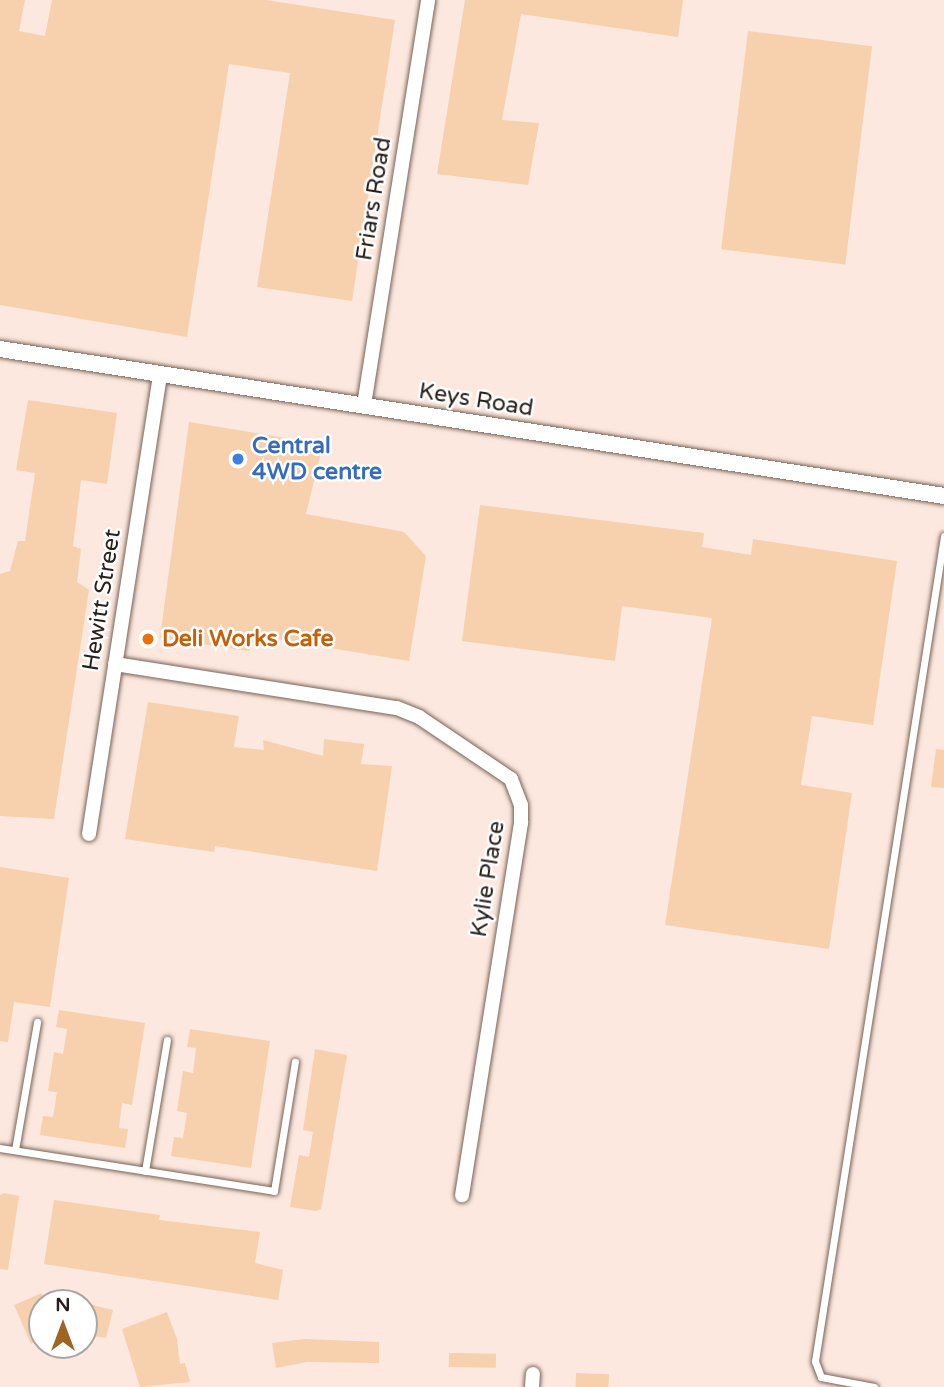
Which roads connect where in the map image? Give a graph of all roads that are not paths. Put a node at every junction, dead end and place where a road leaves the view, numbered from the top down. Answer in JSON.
{"nodes":[{"id":1,"x":428,"y":0,"type":"edge"},
{"id":2,"x":0,"y":349,"type":"edge"},
{"id":3,"x":160,"y":374,"type":"junction"},
{"id":4,"x":364,"y":405,"type":"junction"},
{"id":5,"x":944,"y":496,"type":"edge"},
{"id":6,"x":944,"y":536,"type":"edge"},
{"id":7,"x":115,"y":664,"type":"junction"},
{"id":8,"x":89,"y":834,"type":"dead end"},
{"id":9,"x":37,"y":1022,"type":"dead end"},
{"id":10,"x":167,"y":1040,"type":"dead end"},
{"id":11,"x":295,"y":1062,"type":"dead end"},
{"id":12,"x":0,"y":1148,"type":"edge"},
{"id":13,"x":15,"y":1150,"type":"junction"},
{"id":14,"x":145,"y":1171,"type":"junction"},
{"id":15,"x":462,"y":1195,"type":"dead end"},
{"id":16,"x":874,"y":1387,"type":"edge"}],
"edges":[{"from":1,"to":4,"type":"street","name":"Friars Road"},
{"from":2,"to":3,"type":"street","name":"Keys Road"},
{"from":3,"to":4,"type":"street","name":"Keys Road"},
{"from":3,"to":7,"type":"street","name":"Hewitt Street"},
{"from":4,"to":5,"type":"street","name":"Keys Road"},
{"from":6,"to":16,"type":"lane"},
{"from":7,"to":8,"type":"street","name":"Hewitt Street"},
{"from":7,"to":15,"type":"street","name":"Kylie Place"},
{"from":9,"to":13,"type":"lane"},
{"from":10,"to":14,"type":"lane"},
{"from":11,"to":14,"type":"lane"},
{"from":12,"to":13,"type":"lane"},
{"from":13,"to":14,"type":"lane"}]}
